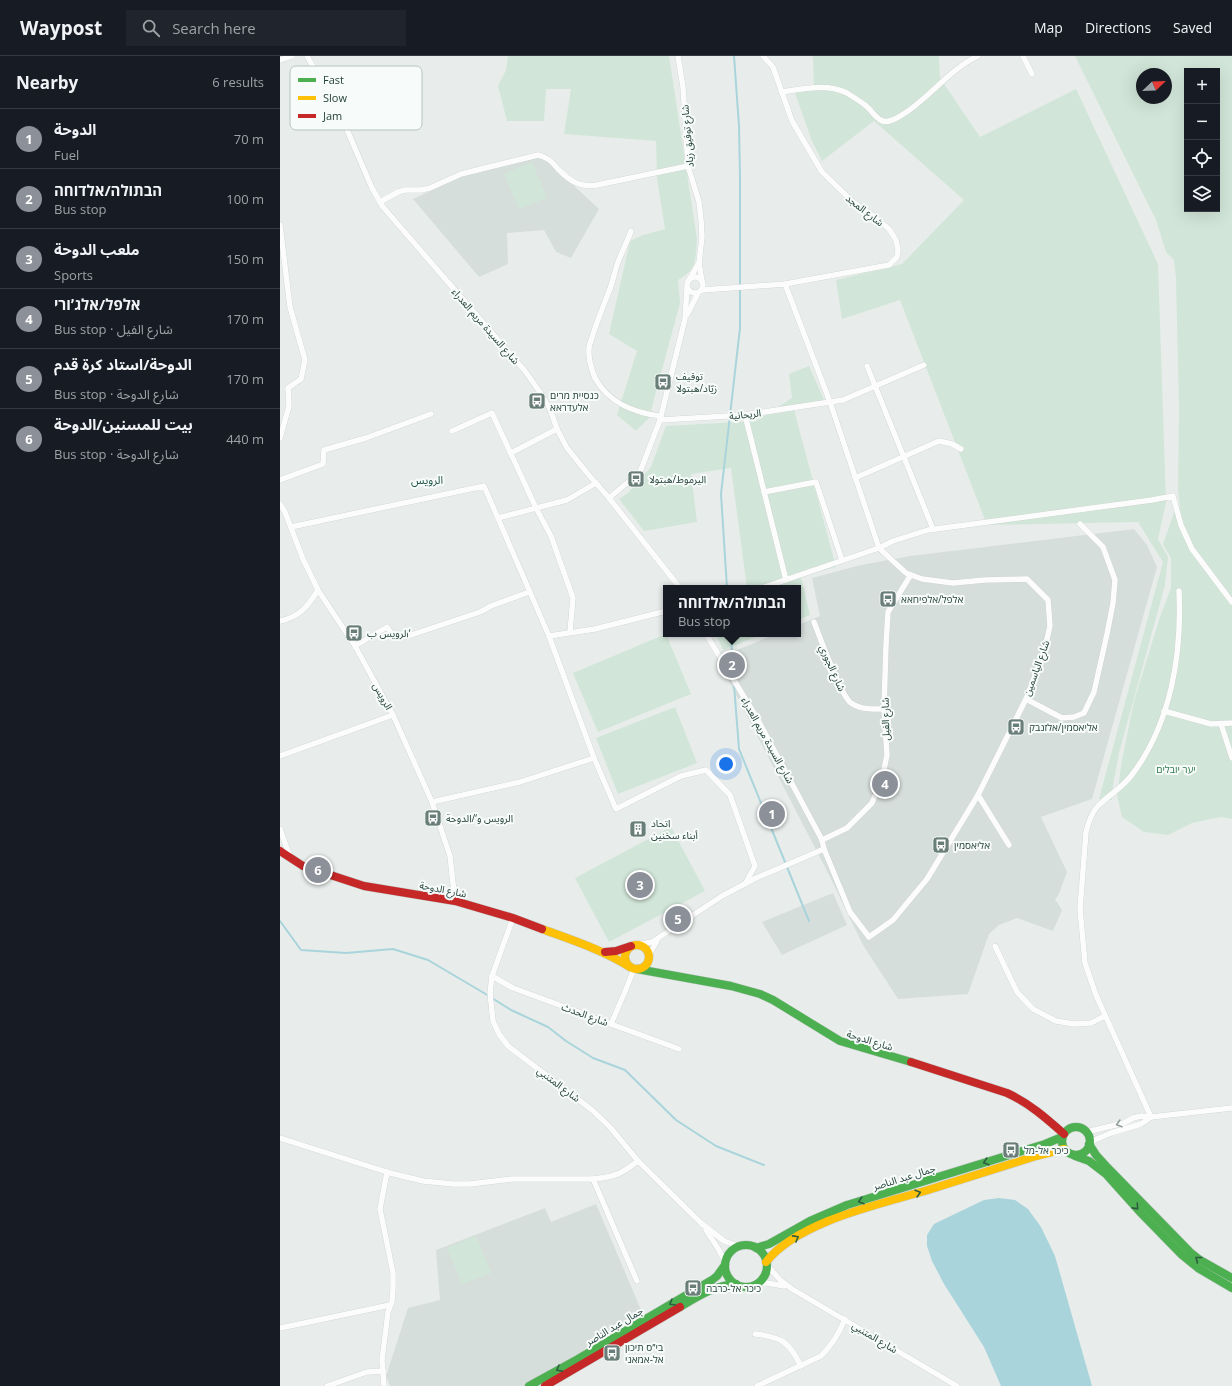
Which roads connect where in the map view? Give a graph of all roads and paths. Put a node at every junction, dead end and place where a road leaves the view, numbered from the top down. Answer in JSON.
{"nodes":[{"id":1,"x":292,"y":56,"type":"edge"},
{"id":2,"x":307,"y":56,"type":"edge"},
{"id":3,"x":678,"y":56,"type":"edge"},
{"id":4,"x":763,"y":56,"type":"edge"},
{"id":5,"x":977,"y":56,"type":"edge"},
{"id":6,"x":1023,"y":56,"type":"edge"},
{"id":7,"x":280,"y":60,"type":"edge"},
{"id":8,"x":313,"y":66,"type":"edge"},
{"id":9,"x":1032,"y":74,"type":"dead end"},
{"id":10,"x":781,"y":92,"type":"junction"},
{"id":11,"x":347,"y":130,"type":"edge"},
{"id":12,"x":688,"y":166,"type":"junction"},
{"id":13,"x":380,"y":202,"type":"junction"},
{"id":14,"x":280,"y":225,"type":"edge"},
{"id":15,"x":631,"y":231,"type":"dead end"},
{"id":16,"x":699,"y":263,"type":"junction"},
{"id":17,"x":688,"y":280,"type":"junction"},
{"id":18,"x":702,"y":281,"type":"junction"},
{"id":19,"x":784,"y":284,"type":"junction"},
{"id":20,"x":687,"y":288,"type":"junction"},
{"id":21,"x":700,"y":292,"type":"junction"},
{"id":22,"x":685,"y":319,"type":"junction"},
{"id":23,"x":924,"y":365,"type":"dead end"},
{"id":24,"x":867,"y":366,"type":"dead end"},
{"id":25,"x":875,"y":386,"type":"junction"},
{"id":26,"x":830,"y":402,"type":"junction"},
{"id":27,"x":431,"y":414,"type":"dead end"},
{"id":28,"x":745,"y":415,"type":"junction"},
{"id":29,"x":660,"y":418,"type":"junction"},
{"id":30,"x":557,"y":428,"type":"junction"},
{"id":31,"x":452,"y":431,"type":"dead end"},
{"id":32,"x":280,"y":438,"type":"edge"},
{"id":33,"x":961,"y":450,"type":"dead end"},
{"id":34,"x":511,"y":453,"type":"junction"},
{"id":35,"x":903,"y":456,"type":"junction"},
{"id":36,"x":855,"y":478,"type":"junction"},
{"id":37,"x":280,"y":480,"type":"edge"},
{"id":38,"x":596,"y":483,"type":"junction"},
{"id":39,"x":764,"y":492,"type":"junction"},
{"id":40,"x":609,"y":498,"type":"junction"},
{"id":41,"x":280,"y":504,"type":"edge"},
{"id":42,"x":536,"y":508,"type":"junction"},
{"id":43,"x":282,"y":512,"type":"edge"},
{"id":44,"x":498,"y":518,"type":"junction"},
{"id":45,"x":1080,"y":524,"type":"dead end"},
{"id":46,"x":291,"y":526,"type":"junction"},
{"id":47,"x":933,"y":529,"type":"junction"},
{"id":48,"x":878,"y":548,"type":"junction"},
{"id":49,"x":842,"y":560,"type":"junction"},
{"id":50,"x":910,"y":576,"type":"junction"},
{"id":51,"x":786,"y":580,"type":"junction"},
{"id":52,"x":678,"y":585,"type":"edge"},
{"id":53,"x":771,"y":585,"type":"edge"},
{"id":54,"x":318,"y":590,"type":"junction"},
{"id":55,"x":1179,"y":591,"type":"dead end"},
{"id":56,"x":530,"y":592,"type":"junction"},
{"id":57,"x":1232,"y":602,"type":"edge"},
{"id":58,"x":663,"y":612,"type":"edge"},
{"id":59,"x":280,"y":621,"type":"edge"},
{"id":60,"x":814,"y":622,"type":"dead end"},
{"id":61,"x":570,"y":632,"type":"junction"},
{"id":62,"x":549,"y":636,"type":"junction"},
{"id":63,"x":708,"y":637,"type":"edge"},
{"id":64,"x":355,"y":646,"type":"junction"},
{"id":65,"x":1026,"y":699,"type":"junction"},
{"id":66,"x":884,"y":709,"type":"junction"},
{"id":67,"x":1164,"y":711,"type":"junction"},
{"id":68,"x":393,"y":715,"type":"junction"},
{"id":69,"x":1232,"y":723,"type":"edge"},
{"id":70,"x":1221,"y":724,"type":"junction"},
{"id":71,"x":280,"y":756,"type":"edge"},
{"id":72,"x":594,"y":758,"type":"junction"},
{"id":73,"x":1232,"y":758,"type":"edge"},
{"id":74,"x":978,"y":795,"type":"junction"},
{"id":75,"x":432,"y":802,"type":"junction"},
{"id":76,"x":280,"y":830,"type":"edge"},
{"id":77,"x":822,"y":840,"type":"junction"},
{"id":78,"x":1009,"y":845,"type":"dead end"},
{"id":79,"x":824,"y":849,"type":"junction"},
{"id":80,"x":280,"y":851,"type":"edge"},
{"id":81,"x":290,"y":857,"type":"junction"},
{"id":82,"x":745,"y":884,"type":"junction"},
{"id":83,"x":455,"y":900,"type":"junction"},
{"id":84,"x":513,"y":918,"type":"junction"},
{"id":85,"x":660,"y":938,"type":"junction"},
{"id":86,"x":634,"y":945,"type":"junction"},
{"id":87,"x":995,"y":946,"type":"dead end"},
{"id":88,"x":602,"y":952,"type":"junction"},
{"id":89,"x":649,"y":958,"type":"junction"},
{"id":90,"x":634,"y":968,"type":"junction"},
{"id":91,"x":666,"y":975,"type":"junction"},
{"id":92,"x":492,"y":976,"type":"junction"},
{"id":93,"x":1106,"y":1016,"type":"junction"},
{"id":94,"x":611,"y":1024,"type":"junction"},
{"id":95,"x":679,"y":1049,"type":"dead end"},
{"id":96,"x":1232,"y":1108,"type":"edge"},
{"id":97,"x":1151,"y":1117,"type":"junction"},
{"id":98,"x":1086,"y":1132,"type":"junction"},
{"id":99,"x":1063,"y":1135,"type":"junction"},
{"id":100,"x":280,"y":1138,"type":"edge"},
{"id":101,"x":1089,"y":1143,"type":"junction"},
{"id":102,"x":1064,"y":1149,"type":"junction"},
{"id":103,"x":1075,"y":1156,"type":"junction"},
{"id":104,"x":638,"y":1161,"type":"junction"},
{"id":105,"x":387,"y":1172,"type":"junction"},
{"id":106,"x":593,"y":1179,"type":"junction"},
{"id":107,"x":700,"y":1223,"type":"junction"},
{"id":108,"x":738,"y":1246,"type":"junction"},
{"id":109,"x":756,"y":1248,"type":"junction"},
{"id":110,"x":766,"y":1263,"type":"junction"},
{"id":111,"x":725,"y":1264,"type":"junction"},
{"id":112,"x":1232,"y":1278,"type":"edge"},
{"id":113,"x":637,"y":1281,"type":"dead end"},
{"id":114,"x":757,"y":1283,"type":"junction"},
{"id":115,"x":736,"y":1284,"type":"junction"},
{"id":116,"x":1232,"y":1288,"type":"edge"},
{"id":117,"x":792,"y":1289,"type":"junction"},
{"id":118,"x":390,"y":1305,"type":"junction"},
{"id":119,"x":845,"y":1319,"type":"junction"},
{"id":120,"x":280,"y":1328,"type":"edge"},
{"id":121,"x":755,"y":1334,"type":"dead end"},
{"id":122,"x":801,"y":1366,"type":"junction"},
{"id":123,"x":383,"y":1371,"type":"junction"},
{"id":124,"x":327,"y":1386,"type":"edge"},
{"id":125,"x":384,"y":1386,"type":"edge"},
{"id":126,"x":529,"y":1386,"type":"edge"},
{"id":127,"x":545,"y":1386,"type":"edge"},
{"id":128,"x":757,"y":1386,"type":"edge"},
{"id":129,"x":957,"y":1386,"type":"edge"}],
"edges":[{"from":1,"to":7,"type":"street"},
{"from":2,"to":8,"type":"street","name":"شارع السيدة مريم العدراء"},
{"from":3,"to":12,"type":"street","name":"شارع توفيق زياد"},
{"from":4,"to":10,"type":"street","name":"شارع المجد"},
{"from":5,"to":10,"type":"street"},
{"from":6,"to":9,"type":"street"},
{"from":10,"to":19,"type":"street","name":"شارع المجد"},
{"from":11,"to":13,"type":"street","name":"شارع السيدة مريم العدراء"},
{"from":12,"to":13,"type":"street"},
{"from":12,"to":16,"type":"street","name":"شارع توفيق زياد"},
{"from":13,"to":30,"type":"street","name":"شارع السيدة مريم العدراء"},
{"from":14,"to":32,"type":"street"},
{"from":15,"to":29,"type":"street","name":"الريحانية"},
{"from":16,"to":17,"type":"street"},
{"from":16,"to":18,"type":"street"},
{"from":17,"to":18,"type":"street"},
{"from":17,"to":20,"type":"street"},
{"from":18,"to":21,"type":"street"},
{"from":19,"to":21,"type":"street","name":"شارع المجد"},
{"from":19,"to":26,"type":"street"},
{"from":20,"to":21,"type":"street"},
{"from":20,"to":22,"type":"street"},
{"from":21,"to":22,"type":"street"},
{"from":22,"to":29,"type":"street"},
{"from":23,"to":25,"type":"street","name":"الريحانية"},
{"from":24,"to":25,"type":"street"},
{"from":25,"to":26,"type":"street","name":"الريحانية"},
{"from":25,"to":35,"type":"street"},
{"from":26,"to":28,"type":"street","name":"الريحانية"},
{"from":26,"to":36,"type":"street"},
{"from":27,"to":37,"type":"street"},
{"from":28,"to":29,"type":"street","name":"الريحانية"},
{"from":28,"to":39,"type":"street"},
{"from":29,"to":40,"type":"street"},
{"from":30,"to":34,"type":"street"},
{"from":30,"to":38,"type":"street","name":"شارع السيدة مريم العدراء"},
{"from":31,"to":34,"type":"street"},
{"from":33,"to":35,"type":"street"},
{"from":34,"to":42,"type":"street"},
{"from":35,"to":36,"type":"street"},
{"from":35,"to":47,"type":"street"},
{"from":36,"to":48,"type":"street"},
{"from":38,"to":40,"type":"street","name":"شارع السيدة مريم العدراء"},
{"from":38,"to":42,"type":"street"},
{"from":39,"to":49,"type":"street"},
{"from":39,"to":51,"type":"street"},
{"from":40,"to":52,"type":"street","name":"شارع السيدة مريم العدراء"},
{"from":41,"to":43,"type":"street","name":"الرويس"},
{"from":42,"to":44,"type":"street"},
{"from":42,"to":61,"type":"street"},
{"from":43,"to":46,"type":"street","name":"الرويس"},
{"from":44,"to":46,"type":"street"},
{"from":44,"to":56,"type":"street"},
{"from":45,"to":65,"type":"street"},
{"from":46,"to":54,"type":"street","name":"الرويس"},
{"from":47,"to":48,"type":"street"},
{"from":47,"to":57,"type":"street"},
{"from":48,"to":49,"type":"street"},
{"from":48,"to":50,"type":"street","name":"شارع الياسمين"},
{"from":49,"to":51,"type":"street"},
{"from":50,"to":65,"type":"street","name":"شارع الياسمين"},
{"from":50,"to":66,"type":"street","name":"شارع الفيل"},
{"from":51,"to":53,"type":"street"},
{"from":54,"to":59,"type":"street"},
{"from":54,"to":64,"type":"street","name":"الرويس"},
{"from":55,"to":67,"type":"street"},
{"from":56,"to":62,"type":"street"},
{"from":56,"to":64,"type":"street"},
{"from":58,"to":61,"type":"street"},
{"from":60,"to":66,"type":"street","name":"شارع الجوري"},
{"from":61,"to":62,"type":"street"},
{"from":62,"to":72,"type":"street"},
{"from":63,"to":77,"type":"street","name":"شارع السيدة مريم العدراء"},
{"from":64,"to":68,"type":"street","name":"الرويس"},
{"from":65,"to":74,"type":"street","name":"شارع الياسمين"},
{"from":66,"to":77,"type":"street","name":"شارع الفيل"},
{"from":67,"to":70,"type":"street"},
{"from":67,"to":93,"type":"street"},
{"from":68,"to":71,"type":"street"},
{"from":68,"to":75,"type":"street","name":"الرويس"},
{"from":69,"to":70,"type":"street"},
{"from":70,"to":73,"type":"street"},
{"from":72,"to":75,"type":"street"},
{"from":72,"to":82,"type":"street"},
{"from":74,"to":78,"type":"street"},
{"from":74,"to":79,"type":"street","name":"شارع الياسمين"},
{"from":75,"to":83,"type":"street","name":"الرويس"},
{"from":76,"to":81,"type":"street"},
{"from":77,"to":79,"type":"street","name":"شارع السيدة مريم العدراء"},
{"from":79,"to":82,"type":"street"},
{"from":80,"to":81,"type":"street","name":"شارع الدوحة"},
{"from":81,"to":83,"type":"street","name":"شارع الدوحة"},
{"from":82,"to":85,"type":"street"},
{"from":83,"to":84,"type":"street","name":"شارع الدوحة"},
{"from":84,"to":88,"type":"street","name":"شارع الدوحة"},
{"from":84,"to":92,"type":"street","name":"شارع المتنبي"},
{"from":85,"to":86,"type":"street"},
{"from":85,"to":89,"type":"street"},
{"from":86,"to":88,"type":"street","name":"شارع الدوحة"},
{"from":86,"to":89,"type":"street"},
{"from":86,"to":90,"type":"street"},
{"from":87,"to":93,"type":"street"},
{"from":88,"to":90,"type":"street","name":"شارع الدوحة"},
{"from":89,"to":90,"type":"street"},
{"from":89,"to":91,"type":"street"},
{"from":90,"to":91,"type":"street","name":"شارع الدوحة"},
{"from":90,"to":94,"type":"street"},
{"from":91,"to":99,"type":"street","name":"شارع الدوحة"},
{"from":92,"to":94,"type":"street","name":"شارع الحدث"},
{"from":92,"to":104,"type":"street","name":"شارع المتنبي"},
{"from":93,"to":97,"type":"street"},
{"from":94,"to":95,"type":"street","name":"شارع الحدث"},
{"from":96,"to":97,"type":"street"},
{"from":97,"to":98,"type":"street","one_way":true},
{"from":97,"to":101,"type":"street"},
{"from":98,"to":99,"type":"street"},
{"from":98,"to":101,"type":"street"},
{"from":99,"to":102,"type":"street"},
{"from":99,"to":109,"type":"street","name":"جمال عبد الناصر","one_way":true},
{"from":100,"to":105,"type":"street"},
{"from":101,"to":103,"type":"street"},
{"from":112,"to":101,"type":"street","one_way":true},
{"from":102,"to":103,"type":"street"},
{"from":110,"to":102,"type":"street","name":"جمال عبد الناصر","one_way":true},
{"from":103,"to":116,"type":"street","one_way":true},
{"from":104,"to":106,"type":"street"},
{"from":104,"to":107,"type":"street","name":"شارع المتنبي"},
{"from":105,"to":106,"type":"street"},
{"from":105,"to":118,"type":"street"},
{"from":106,"to":113,"type":"street"},
{"from":107,"to":108,"type":"street"},
{"from":107,"to":111,"type":"street"},
{"from":108,"to":109,"type":"street"},
{"from":108,"to":111,"type":"street"},
{"from":109,"to":110,"type":"street"},
{"from":110,"to":114,"type":"street"},
{"from":110,"to":117,"type":"street"},
{"from":111,"to":115,"type":"street"},
{"from":111,"to":126,"type":"street","name":"جمال عبد الناصر","one_way":true},
{"from":114,"to":115,"type":"street"},
{"from":114,"to":117,"type":"street"},
{"from":115,"to":127,"type":"street","name":"جمال عبد الناصر"},
{"from":117,"to":119,"type":"street","name":"شارع المتنبي"},
{"from":118,"to":120,"type":"street"},
{"from":118,"to":123,"type":"street"},
{"from":119,"to":122,"type":"street"},
{"from":119,"to":129,"type":"street","name":"شارع المتنبي"},
{"from":121,"to":122,"type":"street"},
{"from":122,"to":128,"type":"street"},
{"from":123,"to":124,"type":"street"},
{"from":123,"to":125,"type":"street"}]}
